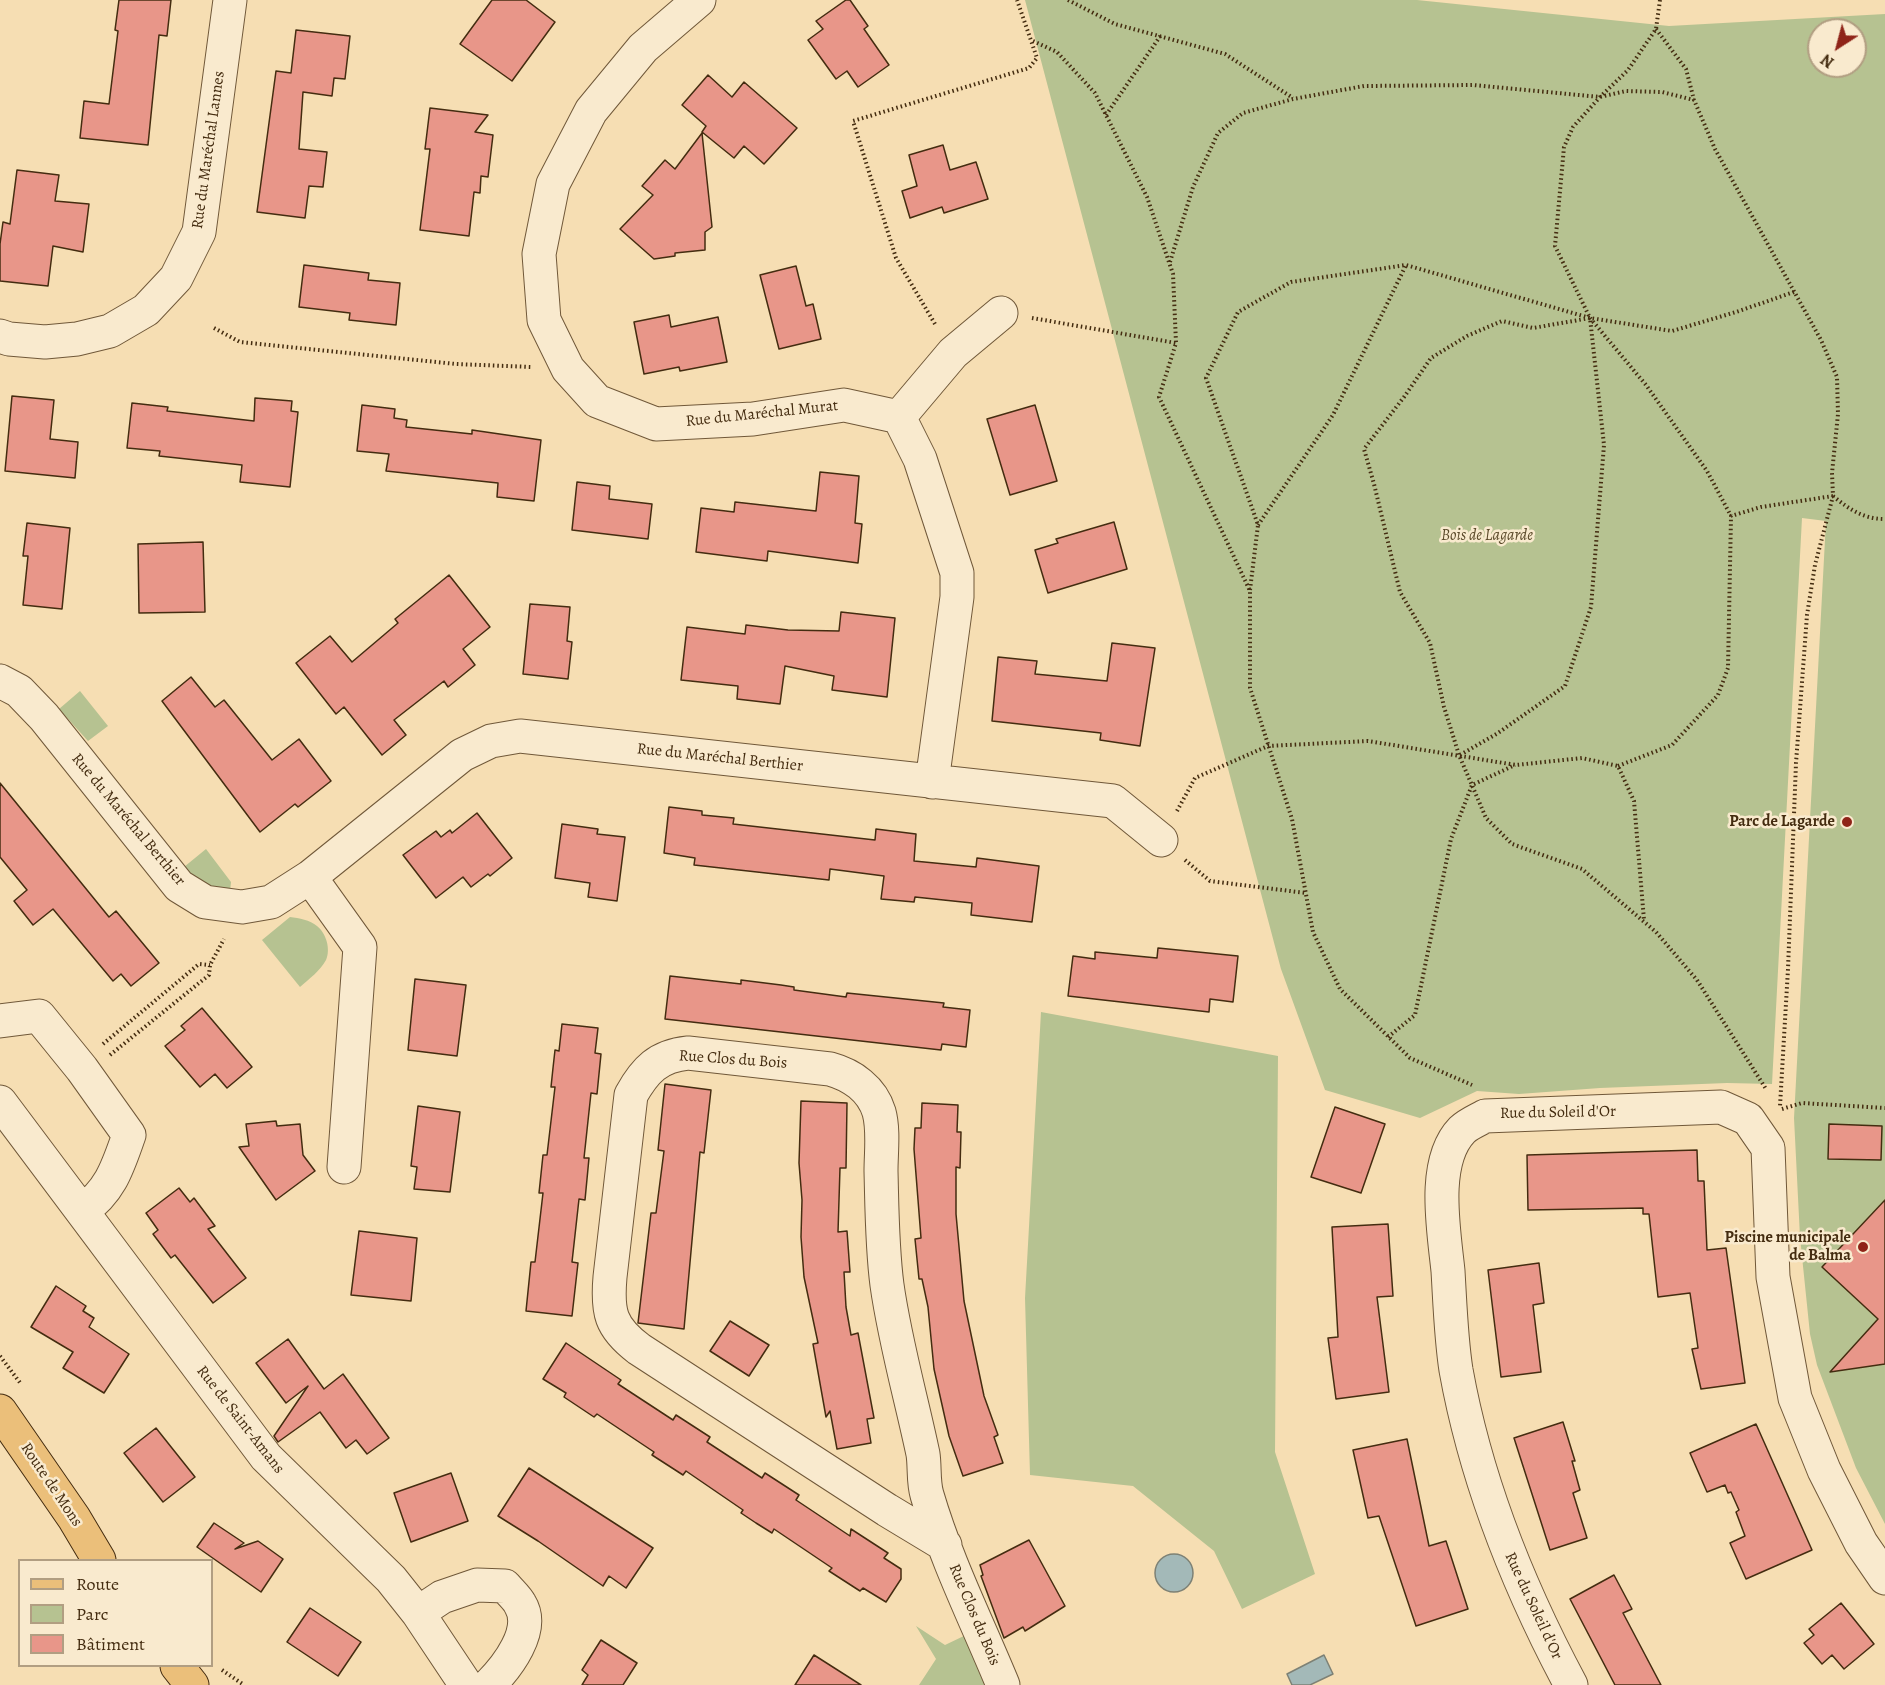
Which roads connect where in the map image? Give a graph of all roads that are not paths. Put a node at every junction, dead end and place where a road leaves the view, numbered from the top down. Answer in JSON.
{"nodes":[{"id":1,"x":230,"y":0,"type":"edge"},
{"id":2,"x":699,"y":0,"type":"edge"},
{"id":3,"x":1000,"y":313,"type":"road end"},
{"id":4,"x":0,"y":336,"type":"edge"},
{"id":5,"x":899,"y":417,"type":"junction"},
{"id":6,"x":0,"y":681,"type":"edge"},
{"id":7,"x":932,"y":782,"type":"junction"},
{"id":8,"x":1161,"y":840,"type":"road end"},
{"id":9,"x":310,"y":877,"type":"junction"},
{"id":10,"x":0,"y":1021,"type":"edge"},
{"id":11,"x":0,"y":1102,"type":"edge"},
{"id":12,"x":344,"y":1167,"type":"dead end"},
{"id":13,"x":82,"y":1211,"type":"junction"},
{"id":14,"x":0,"y":1411,"type":"edge"},
{"id":15,"x":945,"y":1545,"type":"junction"},
{"id":16,"x":98,"y":1559,"type":"edge"},
{"id":17,"x":1885,"y":1578,"type":"edge"},
{"id":18,"x":418,"y":1613,"type":"junction"},
{"id":19,"x":178,"y":1667,"type":"edge"},
{"id":20,"x":192,"y":1685,"type":"edge"},
{"id":21,"x":466,"y":1685,"type":"edge"},
{"id":22,"x":489,"y":1685,"type":"edge"},
{"id":23,"x":1003,"y":1685,"type":"edge"},
{"id":24,"x":1571,"y":1685,"type":"edge"}],
"edges":[{"from":1,"to":4,"type":"street","name":"Rue du Maréchal Lannes"},
{"from":2,"to":5,"type":"street","name":"Rue du Maréchal Murat"},
{"from":3,"to":5,"type":"street"},
{"from":5,"to":7,"type":"street"},
{"from":6,"to":9,"type":"street","name":"Rue du Maréchal Berthier"},
{"from":7,"to":8,"type":"street","name":"Rue du Maréchal Berthier"},
{"from":7,"to":9,"type":"street","name":"Rue du Maréchal Berthier"},
{"from":9,"to":12,"type":"street"},
{"from":10,"to":13,"type":"street"},
{"from":11,"to":13,"type":"street","name":"Rue de Saint-Amans"},
{"from":13,"to":18,"type":"street","name":"Rue de Saint-Amans"},
{"from":14,"to":16,"type":"main road","name":"Route de Mons"},
{"from":15,"to":15,"type":"street","name":"Rue Clos du Bois"},
{"from":15,"to":23,"type":"street","name":"Rue Clos du Bois"},
{"from":17,"to":24,"type":"street","name":"Rue du Soleil d'Or"},
{"from":18,"to":21,"type":"street","name":"Rue de Saint-Amans"},
{"from":18,"to":22,"type":"street"},
{"from":19,"to":20,"type":"main road"}]}
